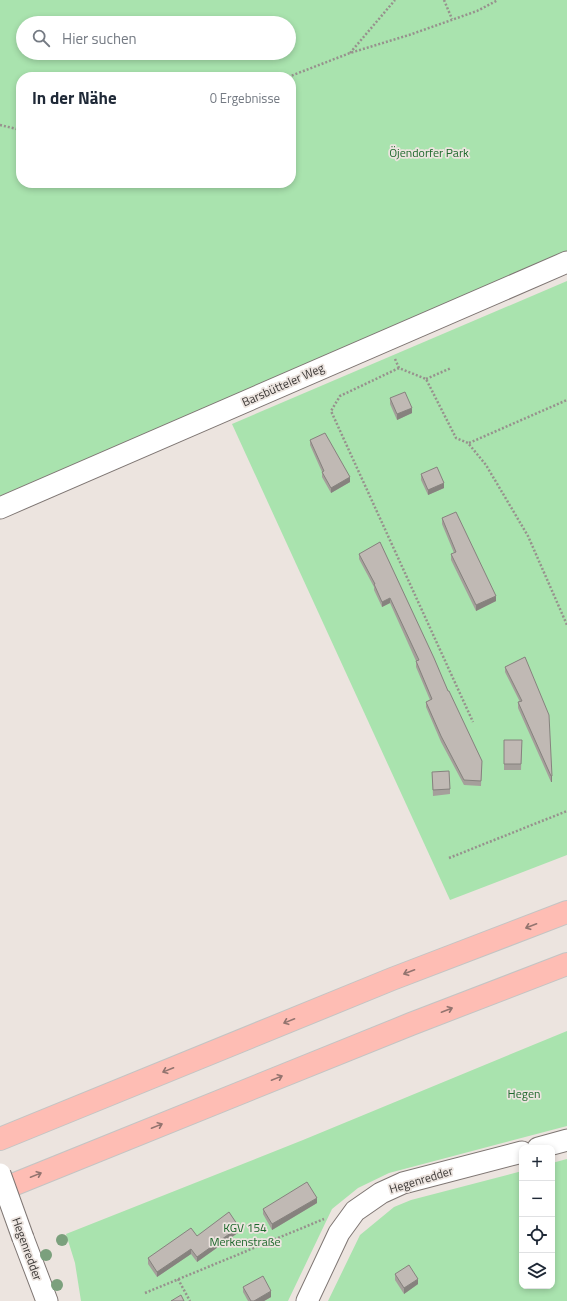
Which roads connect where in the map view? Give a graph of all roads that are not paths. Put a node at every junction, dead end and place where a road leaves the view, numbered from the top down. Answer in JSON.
{"nodes":[{"id":1,"x":567,"y":262,"type":"edge"},
{"id":2,"x":0,"y":508,"type":"edge"},
{"id":3,"x":567,"y":912,"type":"edge"},
{"id":4,"x":567,"y":964,"type":"edge"},
{"id":5,"x":0,"y":1139,"type":"edge"},
{"id":6,"x":567,"y":1140,"type":"edge"},
{"id":7,"x":549,"y":1145,"type":"edge"},
{"id":8,"x":519,"y":1153,"type":"edge"},
{"id":9,"x":0,"y":1174,"type":"edge"},
{"id":10,"x":0,"y":1190,"type":"edge"},
{"id":11,"x":47,"y":1301,"type":"edge"},
{"id":12,"x":307,"y":1301,"type":"edge"}],
"edges":[{"from":1,"to":2,"type":"street","name":"Barsbütteler Weg"},
{"from":3,"to":5,"type":"highway","one_way":true},
{"from":10,"to":4,"type":"highway","one_way":true},
{"from":6,"to":7,"type":"street"},
{"from":8,"to":12,"type":"street","name":"Hegenredder"},
{"from":9,"to":11,"type":"street","name":"Hegenredder","bridge":true}]}
